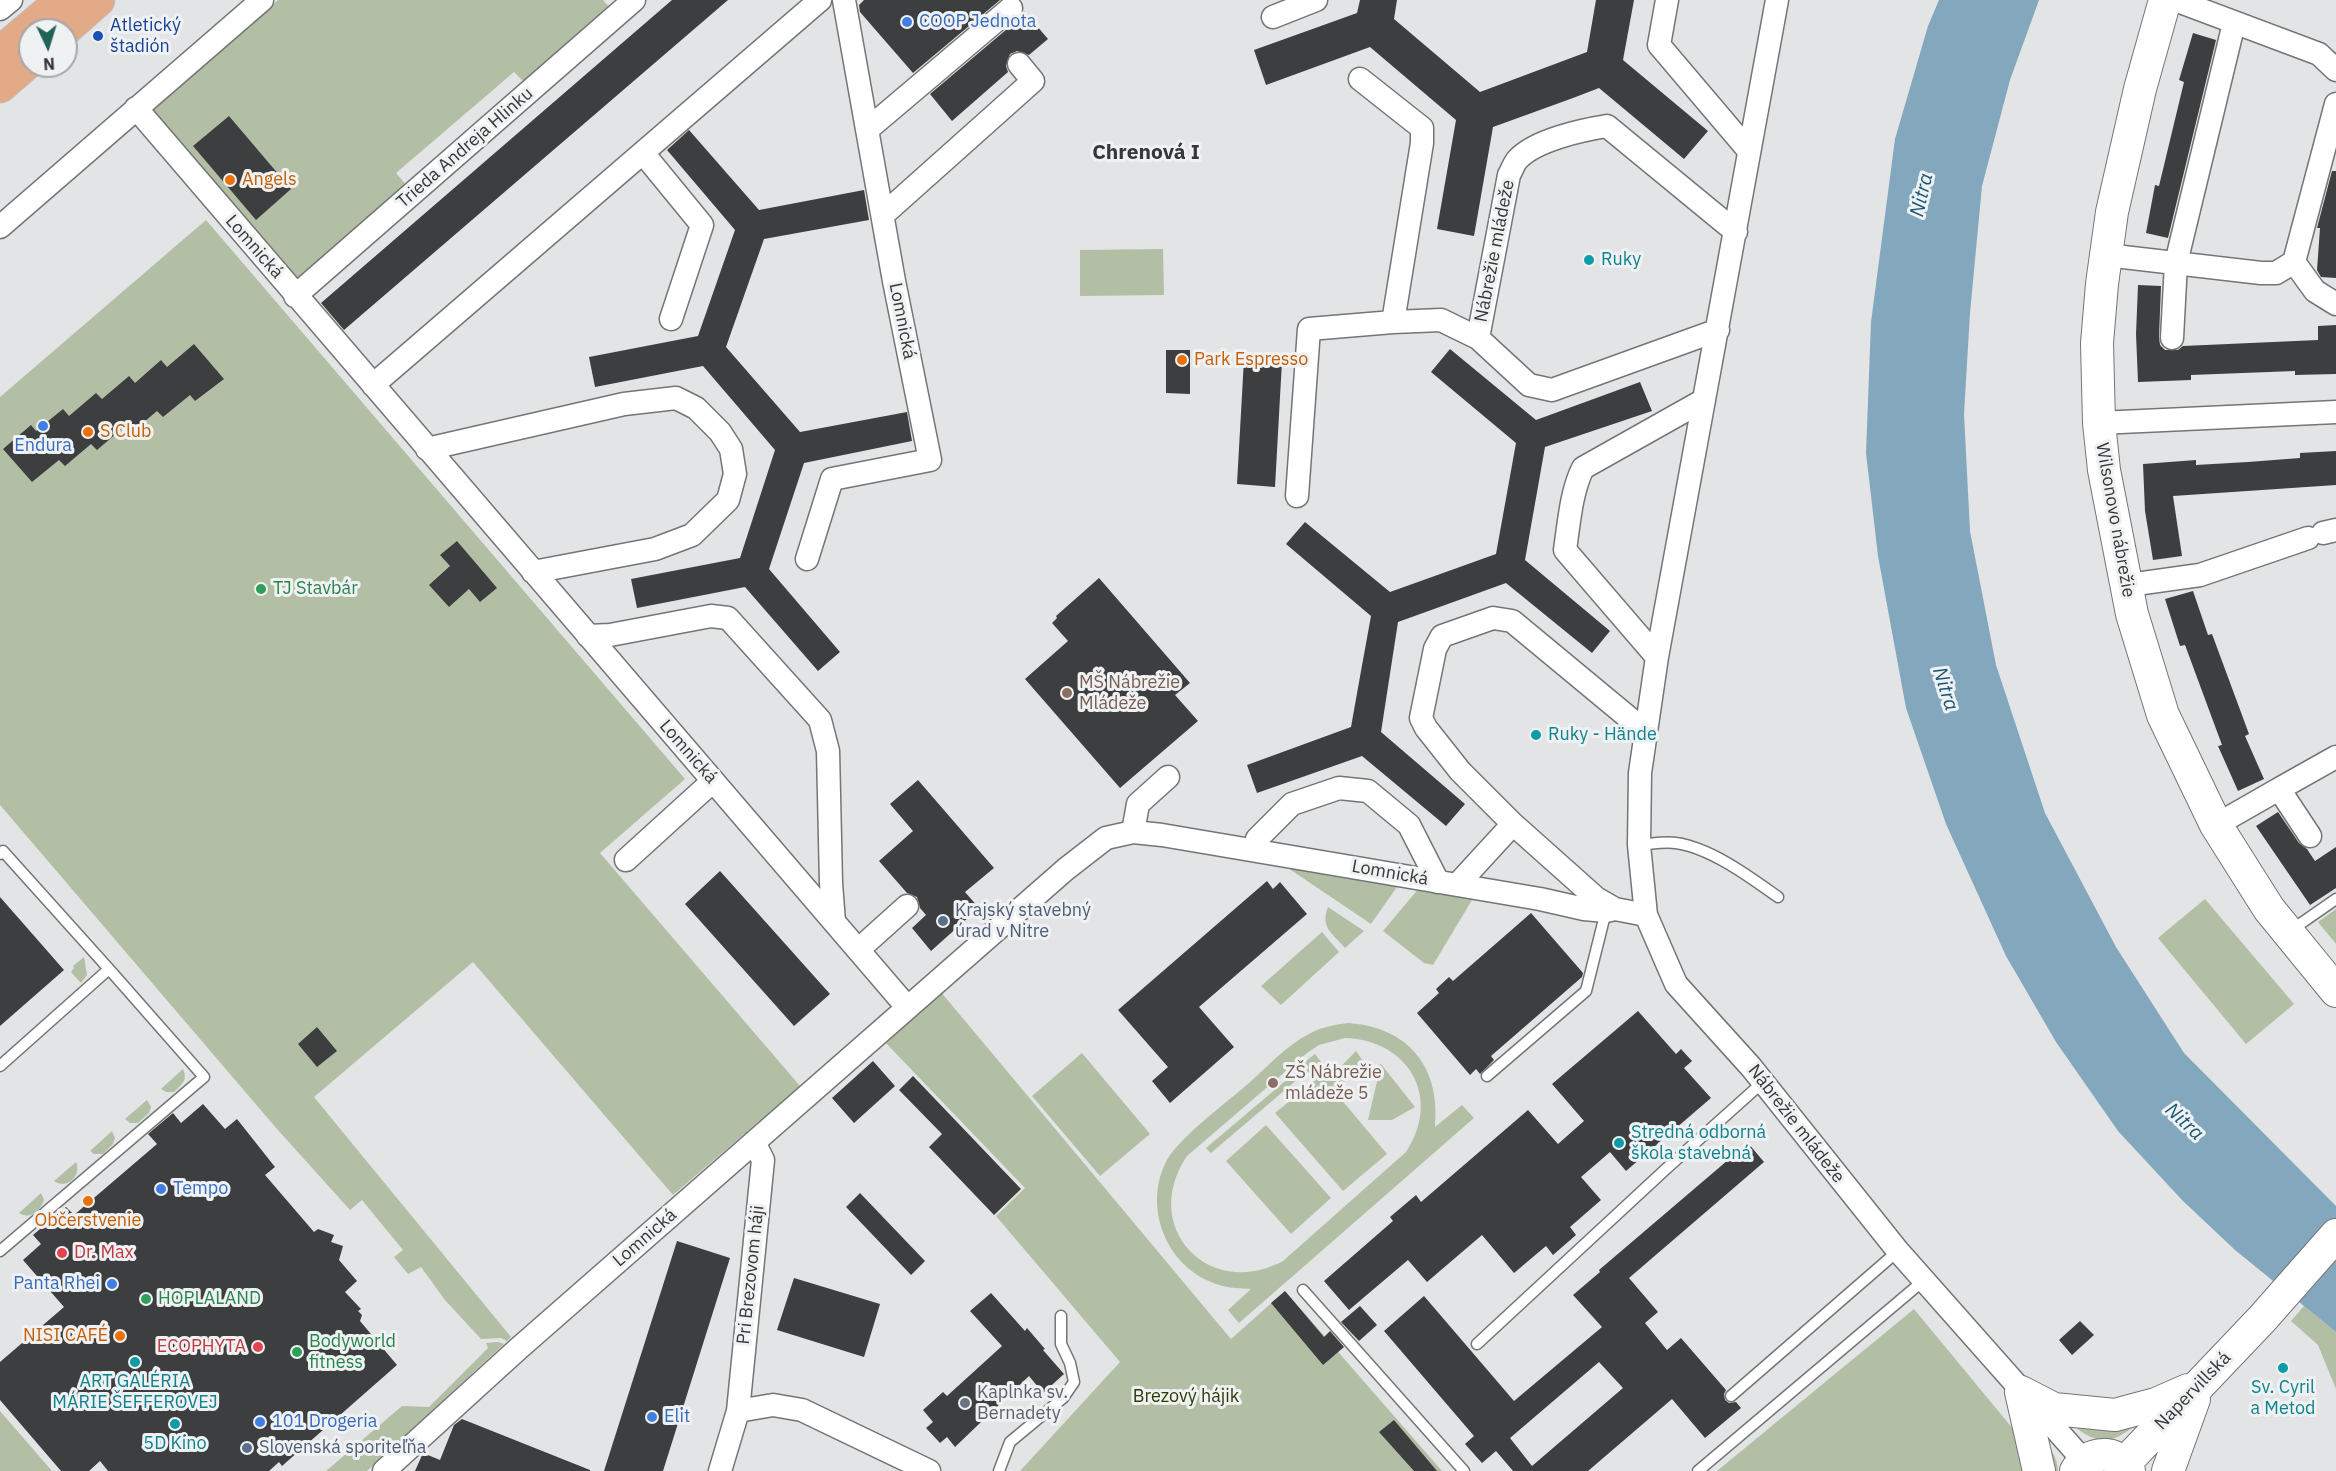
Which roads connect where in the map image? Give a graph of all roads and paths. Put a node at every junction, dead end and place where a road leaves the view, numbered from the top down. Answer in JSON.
{"nodes":[{"id":1,"x":10,"y":0,"type":"edge"},
{"id":2,"x":63,"y":0,"type":"edge"},
{"id":3,"x":98,"y":0,"type":"edge"},
{"id":4,"x":262,"y":0,"type":"edge"},
{"id":5,"x":634,"y":0,"type":"edge"},
{"id":6,"x":820,"y":0,"type":"edge"},
{"id":7,"x":844,"y":0,"type":"edge"},
{"id":8,"x":1316,"y":0,"type":"edge"},
{"id":9,"x":1667,"y":0,"type":"edge"},
{"id":10,"x":1777,"y":0,"type":"edge"},
{"id":11,"x":2165,"y":0,"type":"edge"},
{"id":12,"x":2175,"y":0,"type":"edge"},
{"id":13,"x":1011,"y":8,"type":"dead end"},
{"id":14,"x":0,"y":9,"type":"edge"},
{"id":15,"x":1273,"y":17,"type":"dead end"},
{"id":16,"x":78,"y":18,"type":"edge"},
{"id":17,"x":2234,"y":23,"type":"junction"},
{"id":18,"x":0,"y":53,"type":"edge"},
{"id":19,"x":1019,"y":64,"type":"dead end"},
{"id":20,"x":18,"y":70,"type":"edge"},
{"id":21,"x":2336,"y":70,"type":"edge"},
{"id":22,"x":1360,"y":79,"type":"dead end"},
{"id":23,"x":0,"y":86,"type":"edge"},
{"id":24,"x":2336,"y":104,"type":"edge"},
{"id":25,"x":136,"y":108,"type":"junction"},
{"id":26,"x":868,"y":129,"type":"junction"},
{"id":27,"x":1749,"y":151,"type":"junction"},
{"id":28,"x":643,"y":153,"type":"junction"},
{"id":29,"x":884,"y":214,"type":"junction"},
{"id":30,"x":0,"y":227,"type":"edge"},
{"id":31,"x":1736,"y":232,"type":"junction"},
{"id":32,"x":2106,"y":255,"type":"junction"},
{"id":33,"x":2294,"y":262,"type":"junction"},
{"id":34,"x":2176,"y":263,"type":"junction"},
{"id":35,"x":295,"y":296,"type":"junction"},
{"id":36,"x":2336,"y":304,"type":"edge"},
{"id":37,"x":671,"y":319,"type":"dead end"},
{"id":38,"x":1393,"y":322,"type":"junction"},
{"id":39,"x":1718,"y":330,"type":"junction"},
{"id":40,"x":1478,"y":338,"type":"junction"},
{"id":41,"x":2172,"y":339,"type":"dead end"},
{"id":42,"x":373,"y":385,"type":"junction"},
{"id":43,"x":1704,"y":400,"type":"junction"},
{"id":44,"x":2336,"y":412,"type":"edge"},
{"id":45,"x":2099,"y":423,"type":"junction"},
{"id":46,"x":427,"y":449,"type":"junction"},
{"id":47,"x":1297,"y":496,"type":"dead end"},
{"id":48,"x":2322,"y":533,"type":"edge"},
{"id":49,"x":807,"y":560,"type":"dead end"},
{"id":50,"x":533,"y":572,"type":"junction"},
{"id":51,"x":2126,"y":587,"type":"junction"},
{"id":52,"x":588,"y":636,"type":"junction"},
{"id":53,"x":1657,"y":657,"type":"junction"},
{"id":54,"x":1646,"y":732,"type":"junction"},
{"id":55,"x":2336,"y":757,"type":"edge"},
{"id":56,"x":1168,"y":777,"type":"dead end"},
{"id":57,"x":713,"y":781,"type":"junction"},
{"id":58,"x":2279,"y":789,"type":"junction"},
{"id":59,"x":1513,"y":824,"type":"junction"},
{"id":60,"x":2216,"y":825,"type":"junction"},
{"id":61,"x":1133,"y":832,"type":"junction"},
{"id":62,"x":2310,"y":836,"type":"dead end"},
{"id":63,"x":1639,"y":844,"type":"junction"},
{"id":64,"x":1254,"y":849,"type":"junction"},
{"id":65,"x":1,"y":852,"type":"edge"},
{"id":66,"x":626,"y":860,"type":"dead end"},
{"id":67,"x":1447,"y":883,"type":"junction"},
{"id":68,"x":1778,"y":897,"type":"dead end"},
{"id":69,"x":2336,"y":899,"type":"edge"},
{"id":70,"x":907,"y":906,"type":"dead end"},
{"id":71,"x":1611,"y":910,"type":"junction"},
{"id":72,"x":1646,"y":915,"type":"junction"},
{"id":73,"x":834,"y":922,"type":"junction"},
{"id":74,"x":2287,"y":933,"type":"junction"},
{"id":75,"x":858,"y":950,"type":"junction"},
{"id":76,"x":108,"y":969,"type":"junction"},
{"id":77,"x":2336,"y":990,"type":"edge"},
{"id":78,"x":907,"y":1007,"type":"junction"},
{"id":79,"x":0,"y":1066,"type":"edge"},
{"id":80,"x":1487,"y":1076,"type":"dead end"},
{"id":81,"x":1763,"y":1082,"type":"junction"},
{"id":82,"x":754,"y":1142,"type":"junction"},
{"id":83,"x":2336,"y":1235,"type":"edge"},
{"id":84,"x":0,"y":1251,"type":"edge"},
{"id":85,"x":1898,"y":1251,"type":"junction"},
{"id":86,"x":1923,"y":1281,"type":"junction"},
{"id":87,"x":1303,"y":1290,"type":"dead end"},
{"id":88,"x":1061,"y":1316,"type":"dead end"},
{"id":89,"x":1478,"y":1344,"type":"dead end"},
{"id":90,"x":2200,"y":1384,"type":"junction"},
{"id":91,"x":2021,"y":1392,"type":"junction"},
{"id":92,"x":1731,"y":1396,"type":"dead end"},
{"id":93,"x":738,"y":1411,"type":"junction"},
{"id":94,"x":2080,"y":1466,"type":"edge"},
{"id":95,"x":2127,"y":1467,"type":"edge"},
{"id":96,"x":384,"y":1471,"type":"edge"},
{"id":97,"x":720,"y":1471,"type":"edge"},
{"id":98,"x":929,"y":1471,"type":"edge"},
{"id":99,"x":999,"y":1471,"type":"edge"},
{"id":100,"x":1464,"y":1471,"type":"edge"},
{"id":101,"x":1698,"y":1471,"type":"edge"},
{"id":102,"x":2039,"y":1471,"type":"edge"},
{"id":103,"x":2168,"y":1471,"type":"edge"}],
"edges":[{"from":1,"to":14,"type":"street"},
{"from":2,"to":18,"type":"main road"},
{"from":3,"to":16,"type":"main road"},
{"from":4,"to":25,"type":"street"},
{"from":5,"to":35,"type":"street","name":"Trieda Andreja Hlinku"},
{"from":6,"to":28,"type":"street"},
{"from":7,"to":26,"type":"street","name":"Lomnická"},
{"from":8,"to":15,"type":"street"},
{"from":9,"to":27,"type":"street"},
{"from":10,"to":27,"type":"street","name":"Nábrežie mládeže"},
{"from":11,"to":32,"type":"street","name":"Wilsonovo nábrežie"},
{"from":12,"to":17,"type":"street"},
{"from":13,"to":26,"type":"street"},
{"from":17,"to":21,"type":"street"},
{"from":17,"to":34,"type":"street"},
{"from":19,"to":29,"type":"street"},
{"from":20,"to":23,"type":"main road"},
{"from":22,"to":38,"type":"street"},
{"from":24,"to":33,"type":"street"},
{"from":25,"to":30,"type":"street"},
{"from":25,"to":35,"type":"street","name":"Lomnická"},
{"from":26,"to":29,"type":"street","name":"Lomnická"},
{"from":27,"to":31,"type":"street","name":"Nábrežie mládeže"},
{"from":28,"to":37,"type":"street"},
{"from":28,"to":42,"type":"street"},
{"from":29,"to":49,"type":"street","name":"Lomnická"},
{"from":31,"to":39,"type":"street","name":"Nábrežie mládeže"},
{"from":31,"to":40,"type":"street","name":"Nábrežie mládeže"},
{"from":32,"to":34,"type":"street"},
{"from":32,"to":45,"type":"street","name":"Wilsonovo nábrežie"},
{"from":33,"to":34,"type":"street"},
{"from":33,"to":36,"type":"street"},
{"from":34,"to":41,"type":"street"},
{"from":35,"to":42,"type":"street","name":"Lomnická"},
{"from":38,"to":40,"type":"street"},
{"from":38,"to":47,"type":"street"},
{"from":39,"to":40,"type":"street","name":"Nábrežie mládeže"},
{"from":39,"to":43,"type":"street","name":"Nábrežie mládeže"},
{"from":42,"to":46,"type":"street","name":"Lomnická"},
{"from":43,"to":53,"type":"street","name":"Nábrežie mládeže"},
{"from":43,"to":53,"type":"street"},
{"from":44,"to":45,"type":"street"},
{"from":45,"to":51,"type":"street","name":"Wilsonovo nábrežie"},
{"from":46,"to":50,"type":"street","name":"Lomnická"},
{"from":46,"to":50,"type":"street"},
{"from":48,"to":51,"type":"street"},
{"from":50,"to":52,"type":"street","name":"Lomnická"},
{"from":51,"to":60,"type":"street","name":"Wilsonovo nábrežie"},
{"from":52,"to":57,"type":"street","name":"Lomnická"},
{"from":52,"to":73,"type":"street"},
{"from":53,"to":54,"type":"street","name":"Nábrežie mládeže"},
{"from":54,"to":59,"type":"street"},
{"from":54,"to":63,"type":"street","name":"Nábrežie mládeže"},
{"from":55,"to":58,"type":"street"},
{"from":56,"to":61,"type":"street"},
{"from":57,"to":66,"type":"street"},
{"from":57,"to":73,"type":"street","name":"Lomnická"},
{"from":58,"to":60,"type":"street"},
{"from":58,"to":62,"type":"street"},
{"from":59,"to":67,"type":"street"},
{"from":59,"to":71,"type":"street"},
{"from":60,"to":74,"type":"street","name":"Wilsonovo nábrežie"},
{"from":61,"to":64,"type":"street","name":"Lomnická"},
{"from":61,"to":78,"type":"street","name":"Lomnická"},
{"from":63,"to":68,"type":"lane"},
{"from":63,"to":72,"type":"street","name":"Nábrežie mládeže"},
{"from":64,"to":67,"type":"street","name":"Lomnická"},
{"from":64,"to":67,"type":"street"},
{"from":65,"to":76,"type":"lane"},
{"from":67,"to":71,"type":"street","name":"Lomnická"},
{"from":69,"to":74,"type":"lane"},
{"from":70,"to":75,"type":"street"},
{"from":71,"to":72,"type":"street","name":"Lomnická"},
{"from":71,"to":80,"type":"lane"},
{"from":72,"to":81,"type":"street","name":"Nábrežie mládeže"},
{"from":73,"to":75,"type":"street","name":"Lomnická"},
{"from":74,"to":77,"type":"street","name":"Wilsonovo nábrežie"},
{"from":75,"to":78,"type":"street","name":"Lomnická"},
{"from":76,"to":79,"type":"lane"},
{"from":76,"to":84,"type":"lane"},
{"from":78,"to":82,"type":"street","name":"Lomnická"},
{"from":81,"to":85,"type":"street","name":"Nábrežie mládeže"},
{"from":81,"to":89,"type":"lane"},
{"from":82,"to":93,"type":"street","name":"Pri Brezovom háji"},
{"from":82,"to":96,"type":"street","name":"Lomnická"},
{"from":83,"to":90,"type":"street","name":"Napervillská"},
{"from":85,"to":86,"type":"street","name":"Nábrežie mládeže"},
{"from":85,"to":92,"type":"lane"},
{"from":86,"to":91,"type":"street","name":"Nábrežie mládeže"},
{"from":86,"to":101,"type":"lane"},
{"from":87,"to":100,"type":"lane"},
{"from":88,"to":99,"type":"lane"},
{"from":90,"to":91,"type":"street"},
{"from":90,"to":95,"type":"street","name":"Napervillská"},
{"from":90,"to":103,"type":"street"},
{"from":91,"to":94,"type":"street","name":"Nábrežie mládeže"},
{"from":91,"to":102,"type":"street"},
{"from":93,"to":97,"type":"street","name":"Pri Brezovom háji"},
{"from":93,"to":98,"type":"street"},
{"from":94,"to":95,"type":"street","name":"Napervillská"}]}
